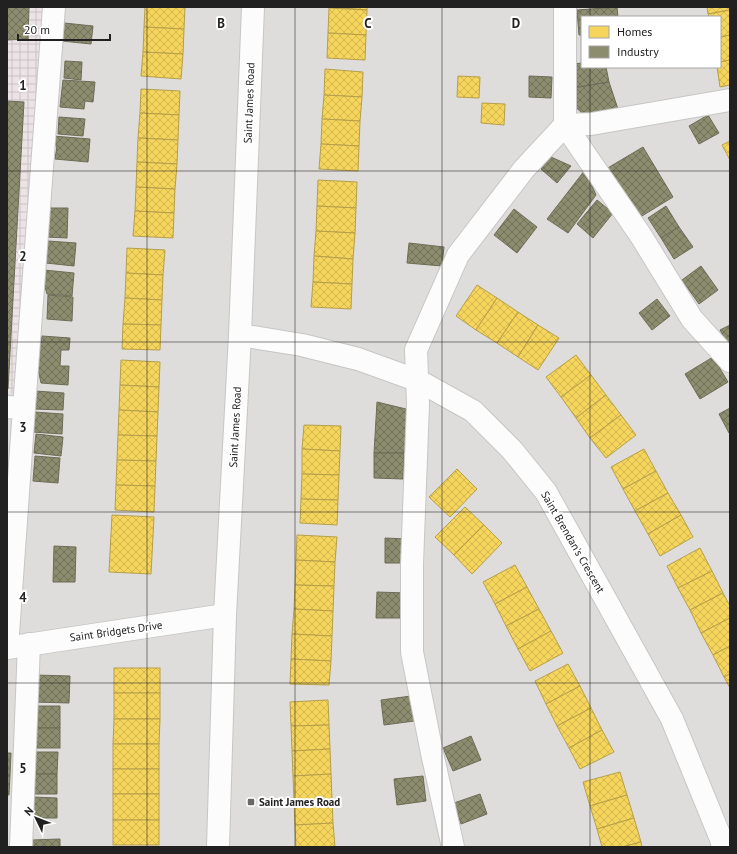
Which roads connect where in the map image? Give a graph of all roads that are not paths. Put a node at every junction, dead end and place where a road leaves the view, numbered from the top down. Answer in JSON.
{"nodes":[{"id":1,"x":54,"y":7,"type":"edge"},
{"id":2,"x":253,"y":7,"type":"edge"},
{"id":3,"x":565,"y":7,"type":"edge"},
{"id":4,"x":730,"y":100,"type":"edge"},
{"id":5,"x":565,"y":125,"type":"junction"},
{"id":6,"x":240,"y":335,"type":"junction"},
{"id":7,"x":730,"y":361,"type":"edge"},
{"id":8,"x":419,"y":381,"type":"junction"},
{"id":9,"x":16,"y":407,"type":"edge"},
{"id":10,"x":225,"y":615,"type":"junction"},
{"id":11,"x":29,"y":644,"type":"junction"},
{"id":12,"x":7,"y":648,"type":"edge"},
{"id":13,"x":725,"y":840,"type":"edge"},
{"id":14,"x":21,"y":847,"type":"edge"},
{"id":15,"x":218,"y":847,"type":"edge"},
{"id":16,"x":453,"y":847,"type":"edge"}],
"edges":[{"from":1,"to":9,"type":"street"},
{"from":2,"to":6,"type":"street","name":"Saint James Road"},
{"from":3,"to":5,"type":"street"},
{"from":4,"to":5,"type":"street"},
{"from":5,"to":7,"type":"street"},
{"from":5,"to":8,"type":"street"},
{"from":6,"to":8,"type":"street","name":"Saint Brendan's Crescent"},
{"from":6,"to":10,"type":"street","name":"Saint James Road"},
{"from":8,"to":13,"type":"street","name":"Saint Brendan's Crescent"},
{"from":8,"to":16,"type":"street"},
{"from":9,"to":12,"type":"street"},
{"from":10,"to":11,"type":"street","name":"Saint Bridgets Drive"},
{"from":10,"to":15,"type":"street","name":"Saint James Road"},
{"from":11,"to":12,"type":"street","name":"Saint Bridgets Drive"},
{"from":11,"to":14,"type":"street"}]}
